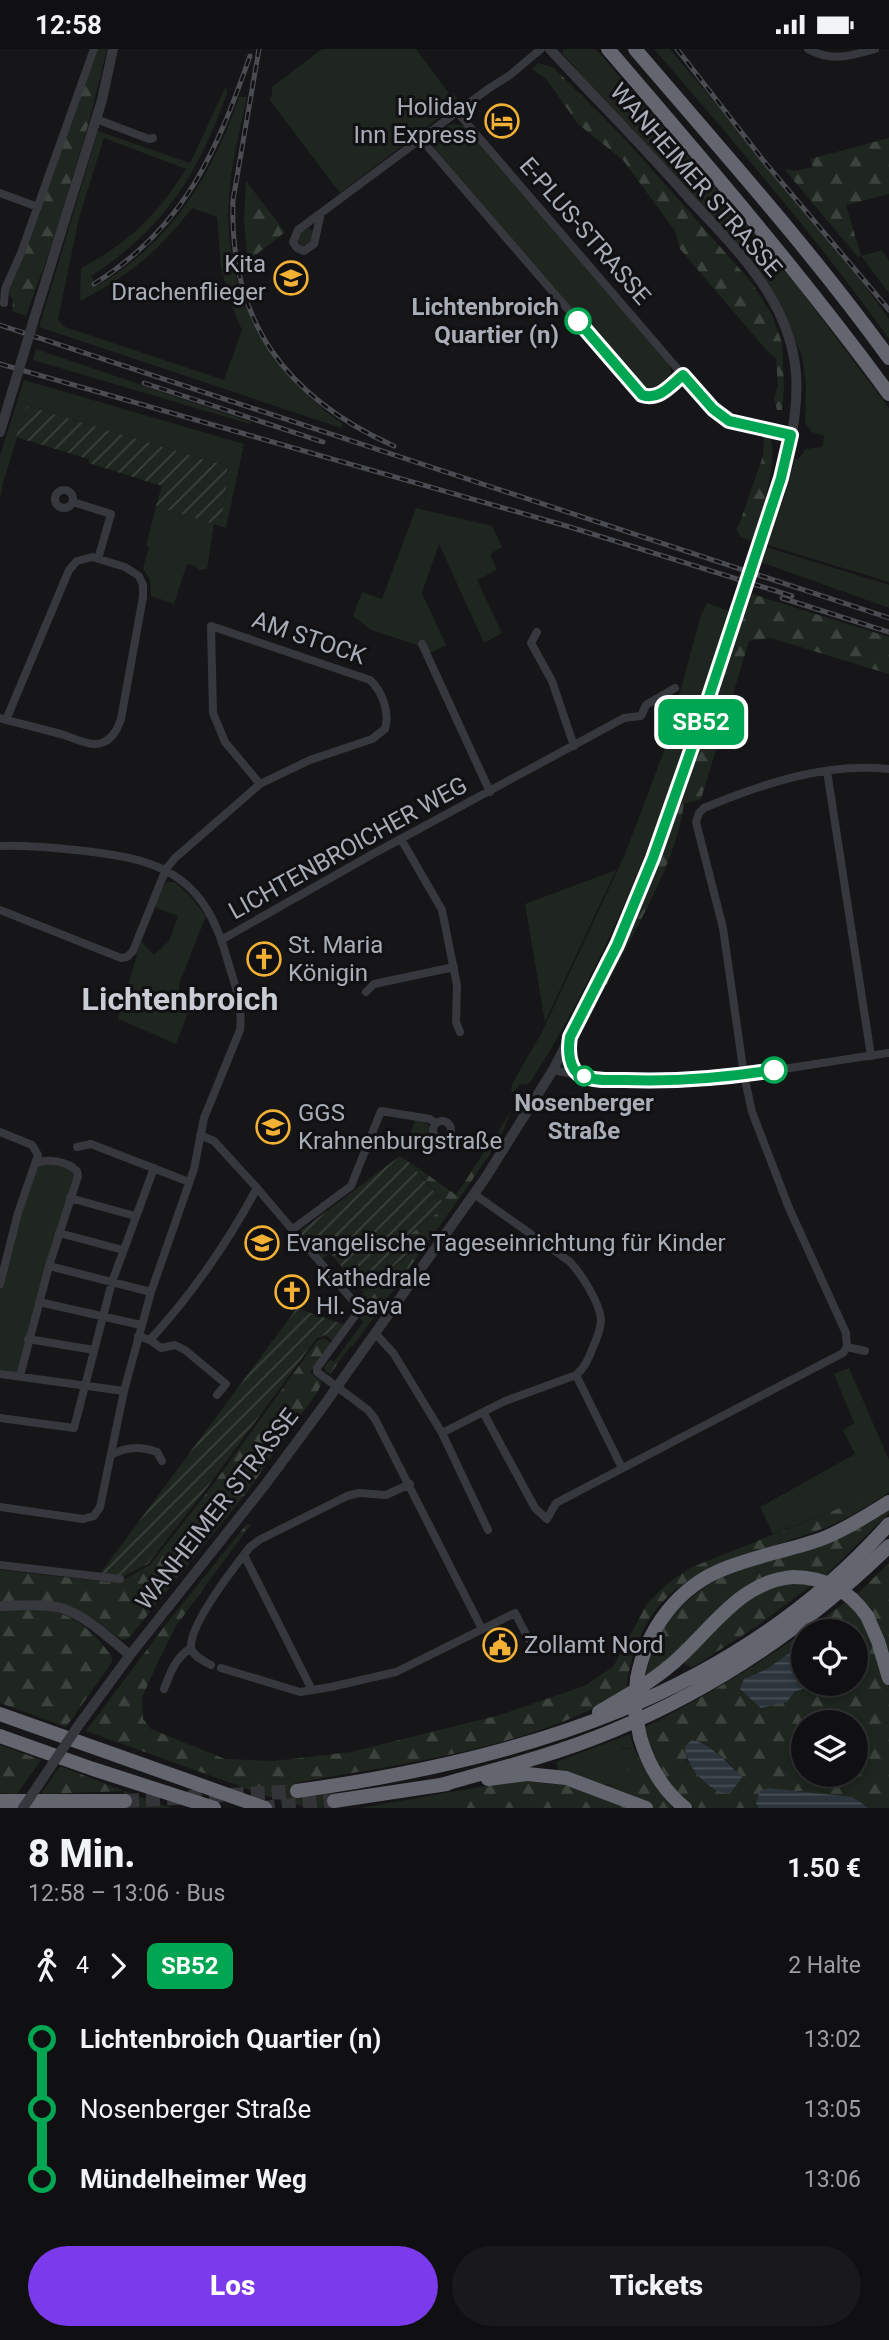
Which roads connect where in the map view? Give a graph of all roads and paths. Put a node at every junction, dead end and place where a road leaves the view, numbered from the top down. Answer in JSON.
{"nodes":[{"id":1,"x":94,"y":49,"type":"edge"},
{"id":2,"x":113,"y":49,"type":"edge"},
{"id":3,"x":541,"y":49,"type":"edge"},
{"id":4,"x":550,"y":49,"type":"edge"},
{"id":5,"x":608,"y":49,"type":"edge"},
{"id":6,"x":635,"y":49,"type":"edge"},
{"id":7,"x":808,"y":49,"type":"edge"},
{"id":8,"x":875,"y":49,"type":"edge"},
{"id":9,"x":457,"y":112,"type":"junction"},
{"id":10,"x":96,"y":119,"type":"junction"},
{"id":11,"x":153,"y":138,"type":"dead end"},
{"id":12,"x":421,"y":139,"type":"junction"},
{"id":13,"x":0,"y":193,"type":"edge"},
{"id":14,"x":38,"y":207,"type":"junction"},
{"id":15,"x":321,"y":213,"type":"junction"},
{"id":16,"x":5,"y":303,"type":"dead end"},
{"id":17,"x":889,"y":358,"type":"edge"},
{"id":18,"x":683,"y":375,"type":"junction"},
{"id":19,"x":889,"y":394,"type":"edge"},
{"id":20,"x":0,"y":432,"type":"edge"},
{"id":21,"x":791,"y":435,"type":"junction"},
{"id":22,"x":73,"y":502,"type":"dead end"},
{"id":23,"x":98,"y":559,"type":"junction"},
{"id":24,"x":537,"y":632,"type":"dead end"},
{"id":25,"x":422,"y":644,"type":"dead end"},
{"id":26,"x":675,"y":688,"type":"dead end"},
{"id":27,"x":3,"y":719,"type":"edge"},
{"id":28,"x":574,"y":746,"type":"junction"},
{"id":29,"x":889,"y":769,"type":"edge"},
{"id":30,"x":827,"y":771,"type":"junction"},
{"id":31,"x":260,"y":784,"type":"junction"},
{"id":32,"x":490,"y":792,"type":"junction"},
{"id":33,"x":401,"y":839,"type":"junction"},
{"id":34,"x":0,"y":846,"type":"edge"},
{"id":35,"x":166,"y":869,"type":"junction"},
{"id":36,"x":0,"y":910,"type":"edge"},
{"id":37,"x":223,"y":939,"type":"junction"},
{"id":38,"x":454,"y":967,"type":"junction"},
{"id":39,"x":366,"y":992,"type":"dead end"},
{"id":40,"x":460,"y":1032,"type":"dead end"},
{"id":41,"x":570,"y":1037,"type":"junction"},
{"id":42,"x":889,"y":1053,"type":"edge"},
{"id":43,"x":871,"y":1056,"type":"junction"},
{"id":44,"x":553,"y":1070,"type":"junction"},
{"id":45,"x":744,"y":1075,"type":"junction"},
{"id":46,"x":580,"y":1076,"type":"junction"},
{"id":47,"x":435,"y":1123,"type":"dead end"},
{"id":48,"x":0,"y":1132,"type":"edge"},
{"id":49,"x":200,"y":1135,"type":"junction"},
{"id":50,"x":77,"y":1147,"type":"dead end"},
{"id":51,"x":35,"y":1164,"type":"junction"},
{"id":52,"x":153,"y":1168,"type":"junction"},
{"id":53,"x":189,"y":1182,"type":"junction"},
{"id":54,"x":257,"y":1188,"type":"junction"},
{"id":55,"x":474,"y":1194,"type":"junction"},
{"id":56,"x":70,"y":1198,"type":"junction"},
{"id":57,"x":135,"y":1216,"type":"junction"},
{"id":58,"x":292,"y":1229,"type":"junction"},
{"id":59,"x":59,"y":1233,"type":"junction"},
{"id":60,"x":123,"y":1250,"type":"junction"},
{"id":61,"x":49,"y":1266,"type":"junction"},
{"id":62,"x":112,"y":1282,"type":"junction"},
{"id":63,"x":0,"y":1284,"type":"edge"},
{"id":64,"x":151,"y":1292,"type":"junction"},
{"id":65,"x":39,"y":1302,"type":"junction"},
{"id":66,"x":103,"y":1317,"type":"junction"},
{"id":67,"x":141,"y":1325,"type":"junction"},
{"id":68,"x":375,"y":1333,"type":"junction"},
{"id":69,"x":138,"y":1336,"type":"junction"},
{"id":70,"x":28,"y":1339,"type":"junction"},
{"id":71,"x":150,"y":1340,"type":"junction"},
{"id":72,"x":847,"y":1347,"type":"junction"},
{"id":73,"x":94,"y":1350,"type":"junction"},
{"id":74,"x":866,"y":1352,"type":"dead end"},
{"id":75,"x":0,"y":1374,"type":"edge"},
{"id":76,"x":576,"y":1375,"type":"junction"},
{"id":77,"x":20,"y":1376,"type":"junction"},
{"id":78,"x":85,"y":1385,"type":"junction"},
{"id":79,"x":336,"y":1388,"type":"junction"},
{"id":80,"x":124,"y":1391,"type":"junction"},
{"id":81,"x":217,"y":1395,"type":"dead end"},
{"id":82,"x":484,"y":1412,"type":"junction"},
{"id":83,"x":0,"y":1418,"type":"edge"},
{"id":84,"x":442,"y":1433,"type":"junction"},
{"id":85,"x":111,"y":1455,"type":"junction"},
{"id":86,"x":162,"y":1461,"type":"dead end"},
{"id":87,"x":622,"y":1468,"type":"junction"},
{"id":88,"x":410,"y":1484,"type":"junction"},
{"id":89,"x":889,"y":1502,"type":"edge"},
{"id":90,"x":0,"y":1507,"type":"edge"},
{"id":91,"x":889,"y":1524,"type":"edge"},
{"id":92,"x":488,"y":1529,"type":"dead end"},
{"id":93,"x":889,"y":1546,"type":"edge"},
{"id":94,"x":244,"y":1555,"type":"junction"},
{"id":95,"x":0,"y":1565,"type":"edge"},
{"id":96,"x":120,"y":1579,"type":"dead end"},
{"id":97,"x":0,"y":1606,"type":"edge"},
{"id":98,"x":482,"y":1629,"type":"junction"},
{"id":99,"x":529,"y":1640,"type":"dead end"},
{"id":100,"x":191,"y":1648,"type":"junction"},
{"id":101,"x":130,"y":1655,"type":"junction"},
{"id":102,"x":211,"y":1665,"type":"dead end"},
{"id":103,"x":221,"y":1668,"type":"dead end"},
{"id":104,"x":889,"y":1678,"type":"edge"},
{"id":105,"x":163,"y":1689,"type":"dead end"},
{"id":106,"x":312,"y":1690,"type":"junction"},
{"id":107,"x":0,"y":1714,"type":"edge"},
{"id":108,"x":558,"y":1735,"type":"junction"},
{"id":109,"x":0,"y":1736,"type":"edge"},
{"id":110,"x":440,"y":1785,"type":"junction"},
{"id":111,"x":297,"y":1791,"type":"tunnel mouth"},
{"id":112,"x":0,"y":1801,"type":"edge"},
{"id":113,"x":125,"y":1801,"type":"dead end"},
{"id":114,"x":334,"y":1801,"type":"dead end"},
{"id":115,"x":23,"y":1808,"type":"edge"},
{"id":116,"x":214,"y":1808,"type":"edge"},
{"id":117,"x":265,"y":1808,"type":"edge"},
{"id":118,"x":646,"y":1808,"type":"edge"},
{"id":119,"x":685,"y":1808,"type":"edge"}],
"edges":[{"from":1,"to":14,"type":"street"},
{"from":2,"to":10,"type":"street"},
{"from":3,"to":9,"type":"street"},
{"from":4,"to":21,"type":"street","name":"WANHEIMER STRASSE"},
{"from":5,"to":19,"type":"highway"},
{"from":6,"to":17,"type":"highway"},
{"from":7,"to":8,"type":"street"},
{"from":9,"to":12,"type":"street"},
{"from":9,"to":18,"type":"street","name":"E-PLUS-STRASSE"},
{"from":10,"to":11,"type":"street"},
{"from":10,"to":20,"type":"street","bridge":true},
{"from":12,"to":15,"type":"street"},
{"from":12,"to":18,"type":"street"},
{"from":13,"to":14,"type":"street"},
{"from":14,"to":16,"type":"street"},
{"from":15,"to":15,"type":"street"},
{"from":18,"to":21,"type":"street"},
{"from":21,"to":41,"type":"street","name":"WANHEIMER STRASSE","bridge":true},
{"from":22,"to":23,"type":"street"},
{"from":23,"to":27,"type":"street"},
{"from":23,"to":27,"type":"street"},
{"from":24,"to":28,"type":"street"},
{"from":25,"to":32,"type":"street"},
{"from":26,"to":28,"type":"street","name":"LICHTENBROICHER WEG"},
{"from":28,"to":32,"type":"street","name":"LICHTENBROICHER WEG"},
{"from":29,"to":30,"type":"street"},
{"from":30,"to":43,"type":"street"},
{"from":30,"to":45,"type":"street"},
{"from":31,"to":31,"type":"street","name":"AM STOCK"},
{"from":31,"to":35,"type":"street","name":"AM STOCK"},
{"from":32,"to":33,"type":"street","name":"LICHTENBROICHER WEG"},
{"from":33,"to":37,"type":"street","name":"LICHTENBROICHER WEG"},
{"from":33,"to":38,"type":"street"},
{"from":34,"to":35,"type":"street","name":"LICHTENBROICHER WEG"},
{"from":35,"to":36,"type":"street"},
{"from":35,"to":37,"type":"street","name":"LICHTENBROICHER WEG"},
{"from":37,"to":49,"type":"street"},
{"from":38,"to":39,"type":"street"},
{"from":38,"to":40,"type":"street"},
{"from":41,"to":44,"type":"street","name":"WANHEIMER STRASSE"},
{"from":41,"to":46,"type":"street"},
{"from":42,"to":43,"type":"street"},
{"from":43,"to":45,"type":"street"},
{"from":44,"to":46,"type":"street"},
{"from":44,"to":55,"type":"street","name":"WANHEIMER STRASSE"},
{"from":45,"to":46,"type":"street"},
{"from":45,"to":72,"type":"street"},
{"from":47,"to":58,"type":"street"},
{"from":48,"to":51,"type":"street"},
{"from":49,"to":53,"type":"street"},
{"from":49,"to":54,"type":"street"},
{"from":50,"to":52,"type":"street"},
{"from":51,"to":56,"type":"street"},
{"from":51,"to":63,"type":"street"},
{"from":52,"to":53,"type":"street"},
{"from":52,"to":57,"type":"street"},
{"from":53,"to":64,"type":"street"},
{"from":54,"to":58,"type":"street"},
{"from":54,"to":71,"type":"street"},
{"from":55,"to":68,"type":"street","name":"WANHEIMER STRASSE"},
{"from":55,"to":76,"type":"street"},
{"from":56,"to":57,"type":"street"},
{"from":56,"to":59,"type":"street"},
{"from":57,"to":60,"type":"street"},
{"from":58,"to":79,"type":"street"},
{"from":59,"to":60,"type":"street"},
{"from":59,"to":61,"type":"street"},
{"from":60,"to":62,"type":"street"},
{"from":61,"to":62,"type":"street"},
{"from":61,"to":65,"type":"street"},
{"from":62,"to":64,"type":"street"},
{"from":62,"to":66,"type":"street"},
{"from":64,"to":67,"type":"street"},
{"from":65,"to":66,"type":"street"},
{"from":65,"to":70,"type":"street"},
{"from":66,"to":67,"type":"street"},
{"from":66,"to":73,"type":"street"},
{"from":67,"to":69,"type":"street"},
{"from":68,"to":79,"type":"street","name":"WANHEIMER STRASSE"},
{"from":68,"to":84,"type":"street"},
{"from":69,"to":71,"type":"street"},
{"from":69,"to":80,"type":"street"},
{"from":70,"to":73,"type":"street"},
{"from":70,"to":77,"type":"street"},
{"from":71,"to":81,"type":"street"},
{"from":72,"to":74,"type":"street"},
{"from":72,"to":87,"type":"street"},
{"from":73,"to":78,"type":"street"},
{"from":75,"to":77,"type":"street"},
{"from":76,"to":82,"type":"street"},
{"from":76,"to":87,"type":"street"},
{"from":77,"to":78,"type":"street"},
{"from":78,"to":80,"type":"street"},
{"from":78,"to":83,"type":"street"},
{"from":79,"to":88,"type":"street"},
{"from":79,"to":101,"type":"street","name":"WANHEIMER STRASSE"},
{"from":80,"to":85,"type":"street"},
{"from":82,"to":84,"type":"street"},
{"from":82,"to":87,"type":"street"},
{"from":84,"to":92,"type":"street"},
{"from":85,"to":86,"type":"street"},
{"from":85,"to":90,"type":"street"},
{"from":88,"to":94,"type":"street"},
{"from":88,"to":98,"type":"street"},
{"from":89,"to":119,"type":"highway","bridge":true},
{"from":91,"to":108,"type":"highway"},
{"from":93,"to":110,"type":"highway"},
{"from":94,"to":100,"type":"street"},
{"from":94,"to":106,"type":"street"},
{"from":95,"to":96,"type":"street"},
{"from":97,"to":101,"type":"street"},
{"from":98,"to":99,"type":"street"},
{"from":98,"to":106,"type":"street"},
{"from":100,"to":102,"type":"street"},
{"from":100,"to":105,"type":"street"},
{"from":101,"to":115,"type":"street","name":"WANHEIMER STRASSE","bridge":true},
{"from":103,"to":106,"type":"street"},
{"from":104,"to":108,"type":"highway","bridge":true},
{"from":107,"to":117,"type":"highway"},
{"from":108,"to":111,"type":"highway"},
{"from":109,"to":116,"type":"highway"},
{"from":110,"to":114,"type":"highway"},
{"from":110,"to":118,"type":"highway"},
{"from":112,"to":113,"type":"highway"}]}
